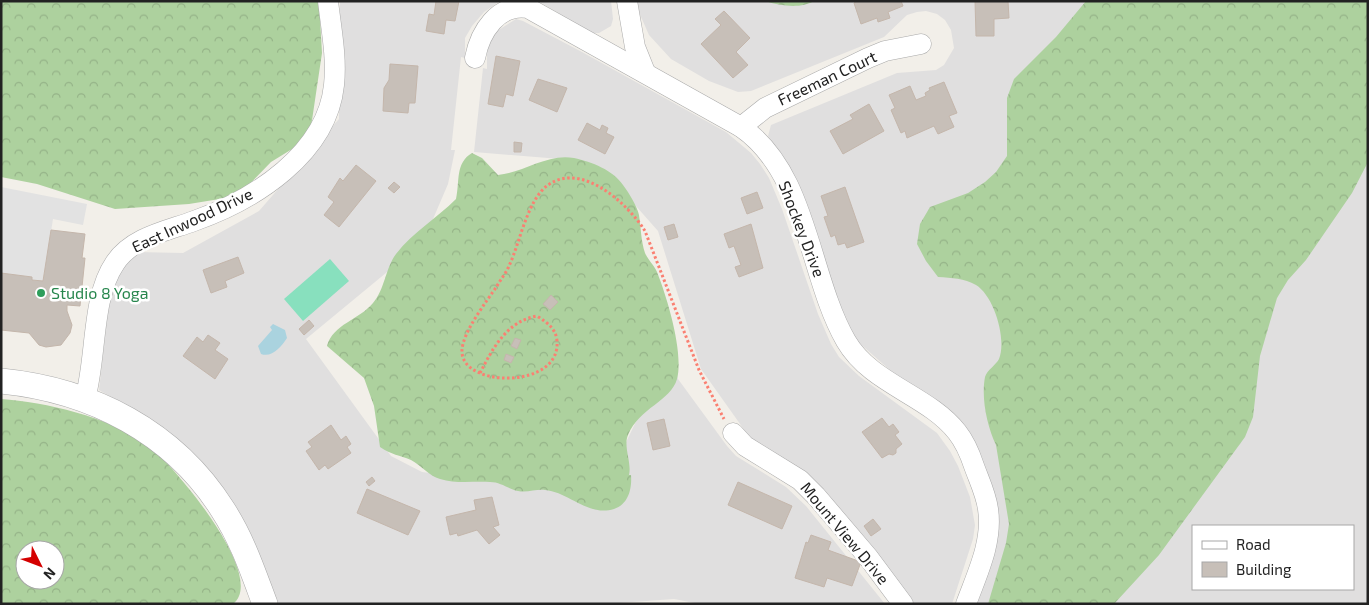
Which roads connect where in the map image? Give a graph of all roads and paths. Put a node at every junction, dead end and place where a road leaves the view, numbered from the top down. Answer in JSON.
{"nodes":[{"id":1,"x":328,"y":1,"type":"edge"},
{"id":2,"x":627,"y":1,"type":"edge"},
{"id":3,"x":921,"y":44,"type":"dead end"},
{"id":4,"x":475,"y":58,"type":"dead end"},
{"id":5,"x":645,"y":72,"type":"junction"},
{"id":6,"x":741,"y":127,"type":"junction"},
{"id":7,"x":480,"y":373,"type":"junction"},
{"id":8,"x":1,"y":382,"type":"edge"},
{"id":9,"x":86,"y":399,"type":"junction"},
{"id":10,"x":733,"y":433,"type":"joint"},
{"id":11,"x":266,"y":604,"type":"edge"},
{"id":12,"x":903,"y":604,"type":"edge"},
{"id":13,"x":966,"y":604,"type":"edge"}],
"edges":[{"from":1,"to":9,"type":"street","name":"East Inwood Drive"},
{"from":2,"to":5,"type":"street"},
{"from":3,"to":6,"type":"street","name":"Freeman Court"},
{"from":4,"to":5,"type":"street","name":"Shockey Drive"},
{"from":5,"to":6,"type":"street","name":"Shockey Drive"},
{"from":6,"to":13,"type":"street","name":"Shockey Drive"},
{"from":7,"to":7,"type":"path"},
{"from":7,"to":10,"type":"path"},
{"from":8,"to":9,"type":"street"},
{"from":9,"to":11,"type":"street"},
{"from":10,"to":12,"type":"street","name":"Mount View Drive"}]}
